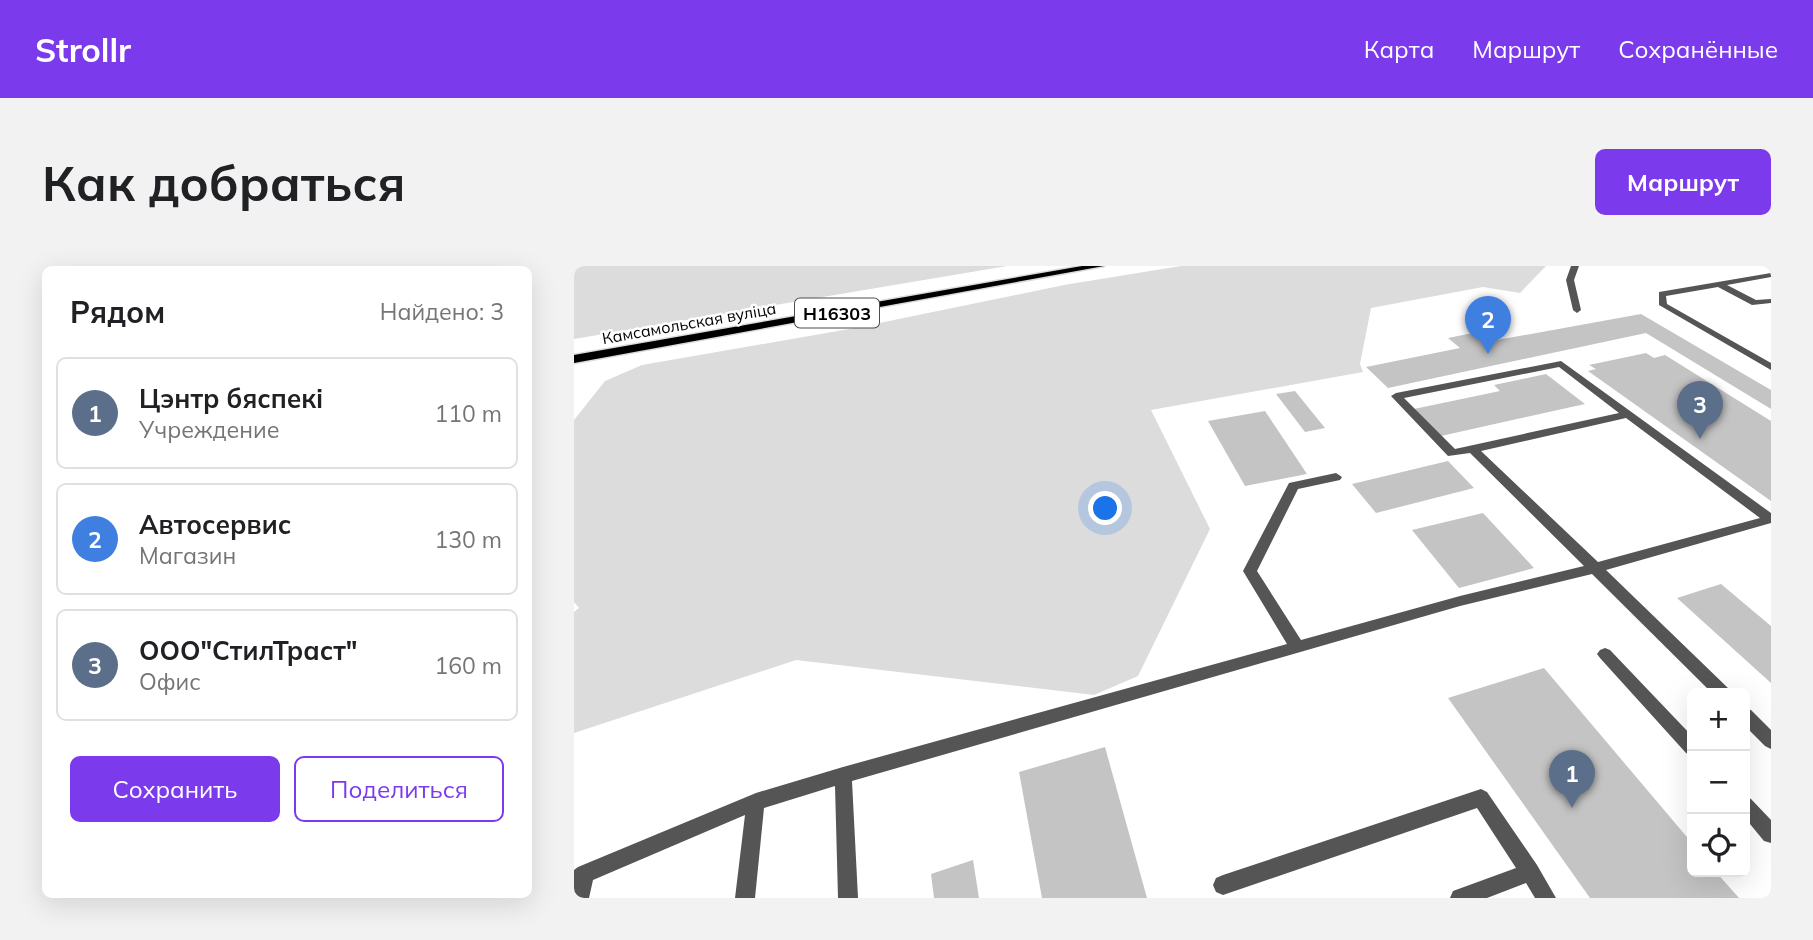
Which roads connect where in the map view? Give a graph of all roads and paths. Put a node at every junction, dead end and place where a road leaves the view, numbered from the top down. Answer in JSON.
{"nodes":[{"id":1,"x":1099,"y":266,"type":"edge"},
{"id":2,"x":1575,"y":266,"type":"edge"},
{"id":3,"x":1771,"y":275,"type":"edge"},
{"id":4,"x":1719,"y":284,"type":"junction"},
{"id":5,"x":1768,"y":301,"type":"dead end"},
{"id":6,"x":1577,"y":310,"type":"dead end"},
{"id":7,"x":574,"y":359,"type":"edge"},
{"id":8,"x":1771,"y":367,"type":"edge"},
{"id":9,"x":1628,"y":414,"type":"junction"},
{"id":10,"x":1472,"y":449,"type":"junction"},
{"id":11,"x":1336,"y":477,"type":"dead end"},
{"id":12,"x":1595,"y":568,"type":"junction"},
{"id":13,"x":1297,"y":647,"type":"junction"},
{"id":14,"x":1605,"y":654,"type":"dead end"},
{"id":15,"x":1717,"y":688,"type":"edge"},
{"id":16,"x":1750,"y":721,"type":"edge"},
{"id":17,"x":1771,"y":741,"type":"edge"},
{"id":18,"x":1687,"y":743,"type":"edge"},
{"id":19,"x":843,"y":775,"type":"junction"},
{"id":20,"x":756,"y":802,"type":"junction"},
{"id":21,"x":1750,"y":811,"type":"edge"},
{"id":22,"x":1771,"y":834,"type":"edge"},
{"id":23,"x":1530,"y":872,"type":"junction"},
{"id":24,"x":580,"y":877,"type":"edge"},
{"id":25,"x":1223,"y":885,"type":"dead end"},
{"id":26,"x":579,"y":898,"type":"edge"},
{"id":27,"x":745,"y":898,"type":"edge"},
{"id":28,"x":848,"y":898,"type":"edge"},
{"id":29,"x":1460,"y":898,"type":"edge"},
{"id":30,"x":1546,"y":898,"type":"edge"}],
"edges":[{"from":1,"to":7,"type":"main road","name":"Камсамольская вуліца","number":"Н16303"},
{"from":2,"to":6,"type":"lane"},
{"from":3,"to":4,"type":"lane"},
{"from":4,"to":5,"type":"lane"},
{"from":4,"to":8,"type":"lane"},
{"from":9,"to":10,"type":"lane"},
{"from":9,"to":10,"type":"lane"},
{"from":9,"to":12,"type":"lane"},
{"from":10,"to":12,"type":"lane"},
{"from":11,"to":13,"type":"lane"},
{"from":12,"to":13,"type":"lane"},
{"from":12,"to":15,"type":"lane"},
{"from":13,"to":19,"type":"lane"},
{"from":14,"to":18,"type":"lane"},
{"from":16,"to":17,"type":"lane"},
{"from":19,"to":20,"type":"lane"},
{"from":19,"to":28,"type":"lane"},
{"from":20,"to":24,"type":"lane"},
{"from":20,"to":27,"type":"lane"},
{"from":21,"to":22,"type":"lane"},
{"from":23,"to":25,"type":"lane"},
{"from":23,"to":29,"type":"lane"},
{"from":23,"to":30,"type":"lane"},
{"from":24,"to":26,"type":"lane"}]}
